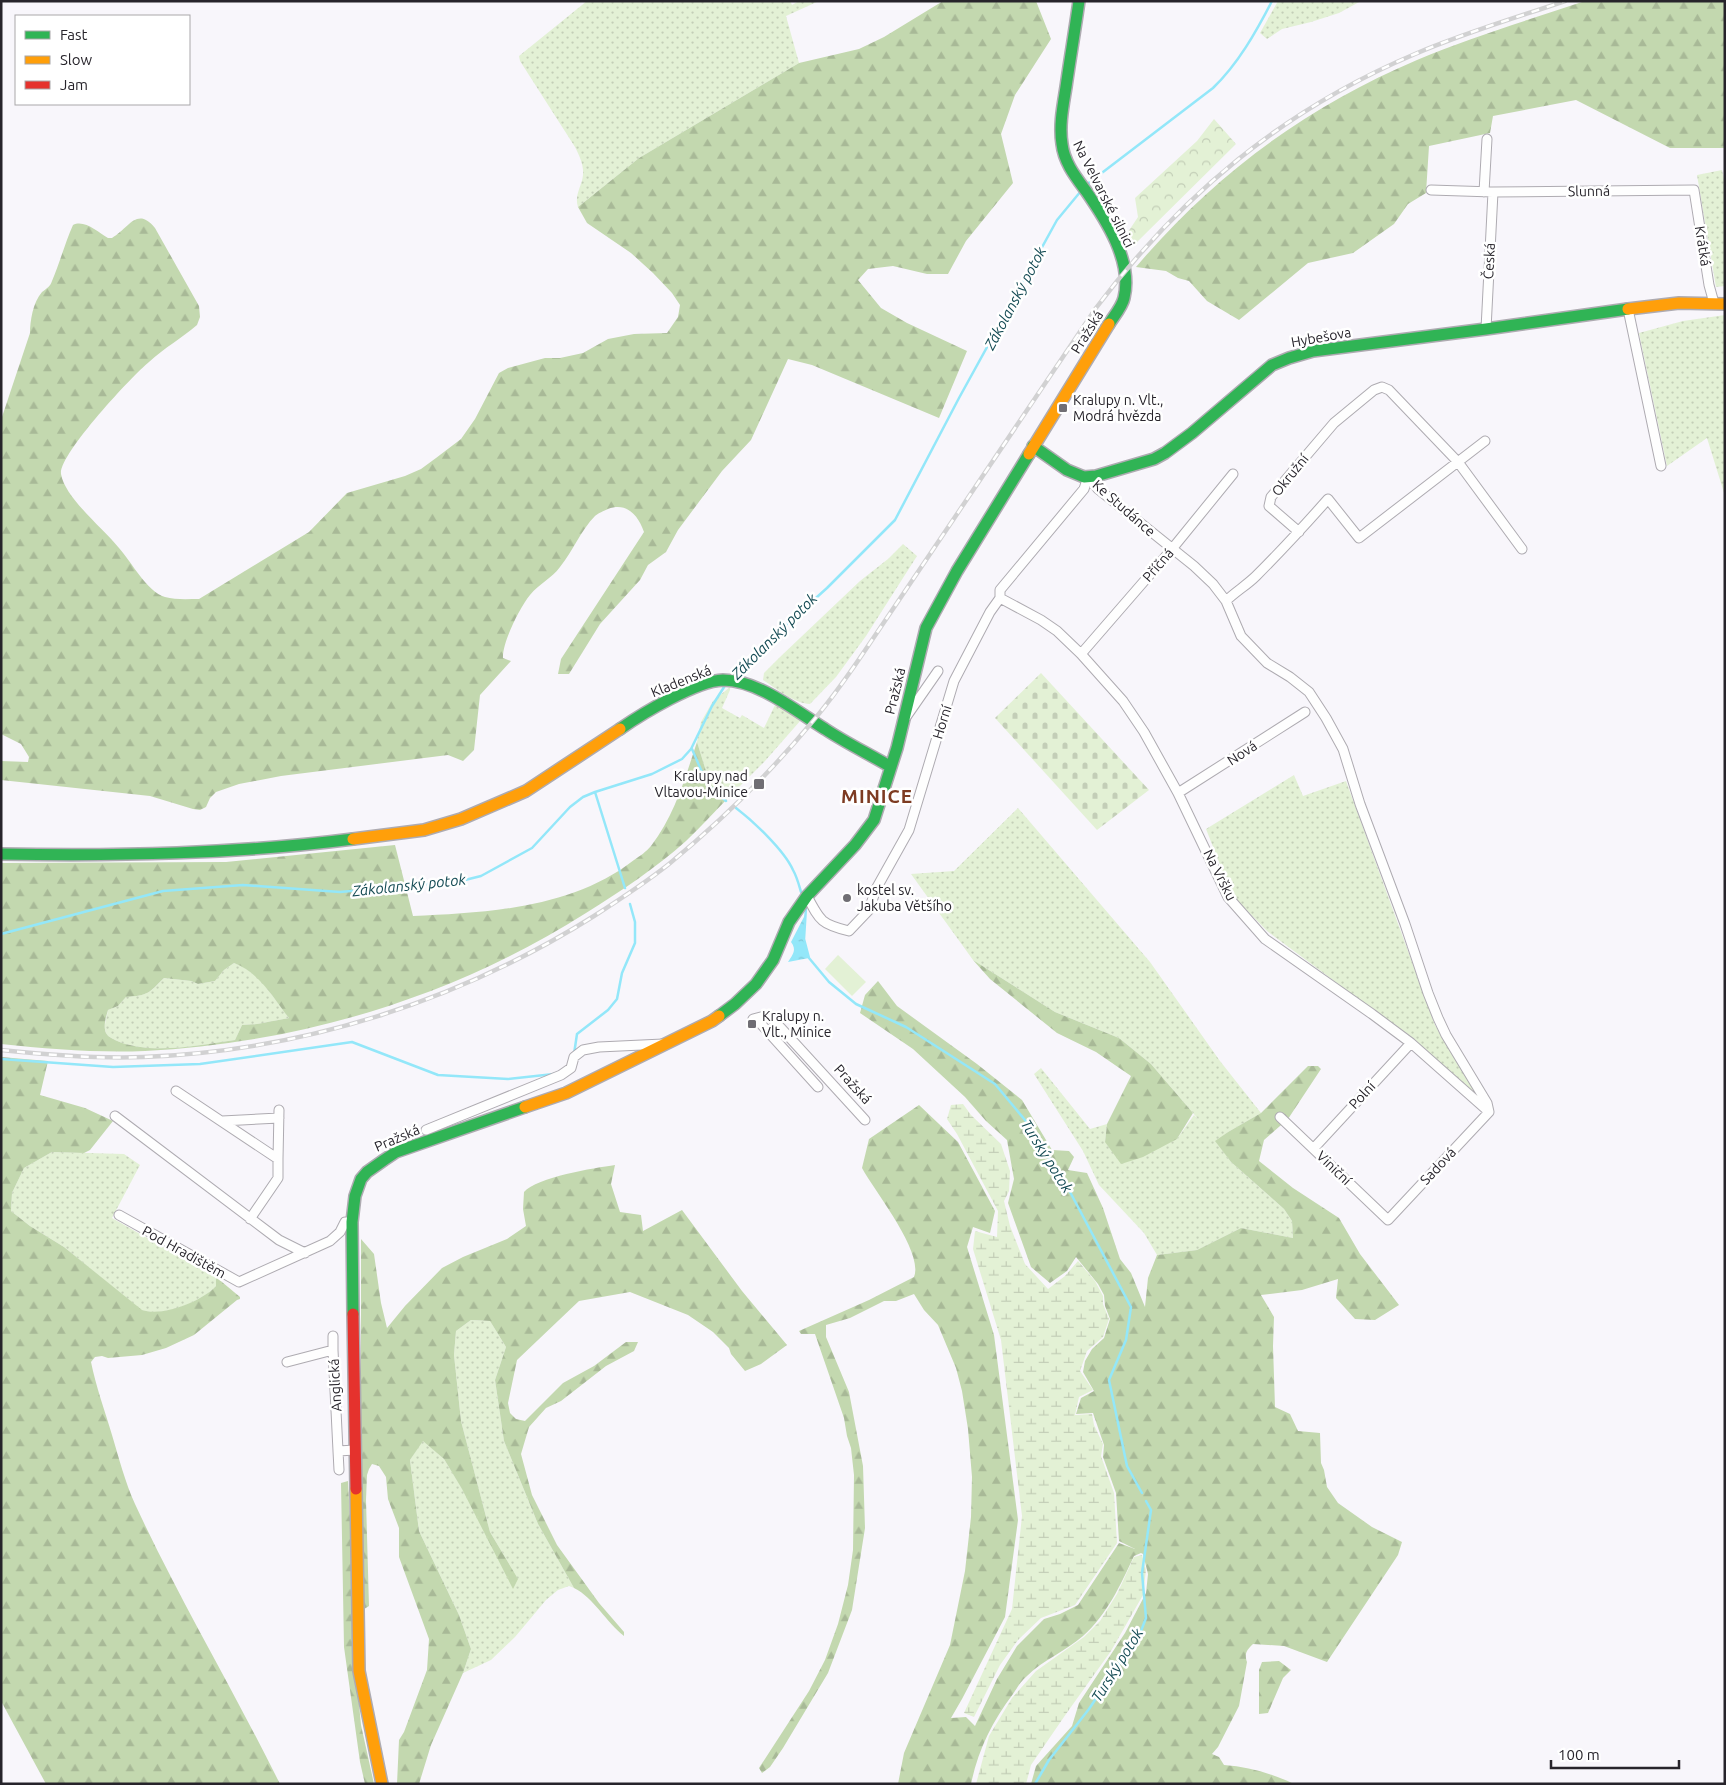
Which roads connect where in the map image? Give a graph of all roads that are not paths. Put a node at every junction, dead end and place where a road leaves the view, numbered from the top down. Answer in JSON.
{"nodes":[{"id":1,"x":1079,"y":1,"type":"edge"},
{"id":2,"x":1487,"y":140,"type":"dead end"},
{"id":3,"x":1431,"y":190,"type":"dead end"},
{"id":4,"x":1694,"y":190,"type":"joint"},
{"id":5,"x":1488,"y":192,"type":"junction"},
{"id":6,"x":1719,"y":304,"type":"edge"},
{"id":7,"x":1119,"y":309,"type":"joint"},
{"id":8,"x":1628,"y":309,"type":"junction"},
{"id":9,"x":1486,"y":329,"type":"junction"},
{"id":10,"x":1485,"y":441,"type":"dead end"},
{"id":11,"x":1033,"y":446,"type":"junction"},
{"id":12,"x":1458,"y":462,"type":"junction"},
{"id":13,"x":1662,"y":466,"type":"dead end"},
{"id":14,"x":1233,"y":474,"type":"dead end"},
{"id":15,"x":1088,"y":476,"type":"junction"},
{"id":16,"x":1298,"y":532,"type":"junction"},
{"id":17,"x":1172,"y":549,"type":"junction"},
{"id":18,"x":1522,"y":549,"type":"dead end"},
{"id":19,"x":1000,"y":598,"type":"junction"},
{"id":20,"x":1226,"y":601,"type":"junction"},
{"id":21,"x":1080,"y":654,"type":"junction"},
{"id":22,"x":938,"y":671,"type":"dead end"},
{"id":23,"x":1305,"y":712,"type":"dead end"},
{"id":24,"x":903,"y":721,"type":"junction"},
{"id":25,"x":891,"y":767,"type":"junction"},
{"id":26,"x":1178,"y":793,"type":"junction"},
{"id":27,"x":1,"y":854,"type":"edge"},
{"id":28,"x":807,"y":896,"type":"junction"},
{"id":29,"x":668,"y":1044,"type":"junction"},
{"id":30,"x":1411,"y":1044,"type":"junction"},
{"id":31,"x":818,"y":1087,"type":"dead end"},
{"id":32,"x":176,"y":1091,"type":"dead end"},
{"id":33,"x":1489,"y":1112,"type":"junction"},
{"id":34,"x":115,"y":1116,"type":"dead end"},
{"id":35,"x":1280,"y":1117,"type":"dead end"},
{"id":36,"x":864,"y":1120,"type":"dead end"},
{"id":37,"x":221,"y":1121,"type":"junction"},
{"id":38,"x":426,"y":1130,"type":"dead end"},
{"id":39,"x":1314,"y":1148,"type":"junction"},
{"id":40,"x":278,"y":1159,"type":"junction"},
{"id":41,"x":119,"y":1215,"type":"dead end"},
{"id":42,"x":250,"y":1219,"type":"junction"},
{"id":43,"x":1388,"y":1220,"type":"joint"},
{"id":44,"x":348,"y":1222,"type":"junction"},
{"id":45,"x":305,"y":1254,"type":"junction"},
{"id":46,"x":333,"y":1336,"type":"dead end"},
{"id":47,"x":333,"y":1350,"type":"junction"},
{"id":48,"x":287,"y":1362,"type":"dead end"},
{"id":49,"x":355,"y":1450,"type":"junction"},
{"id":50,"x":338,"y":1451,"type":"junction"},
{"id":51,"x":339,"y":1470,"type":"dead end"},
{"id":52,"x":382,"y":1784,"type":"edge"}],
"edges":[{"from":1,"to":7,"type":"main road","name":"Na Velvarské silnici"},
{"from":2,"to":5,"type":"street"},
{"from":3,"to":5,"type":"street","name":"Slunná"},
{"from":4,"to":5,"type":"street","name":"Slunná"},
{"from":4,"to":6,"type":"street","name":"Krátká"},
{"from":5,"to":9,"type":"street","name":"Česká"},
{"from":6,"to":8,"type":"main road","name":"Hybešova"},
{"from":7,"to":11,"type":"main road","name":"Pražská"},
{"from":8,"to":9,"type":"main road","name":"Hybešova"},
{"from":8,"to":13,"type":"street"},
{"from":9,"to":15,"type":"main road","name":"Hybešova"},
{"from":10,"to":12,"type":"street"},
{"from":11,"to":15,"type":"main road"},
{"from":11,"to":24,"type":"main road","name":"Pražská"},
{"from":12,"to":16,"type":"street"},
{"from":12,"to":16,"type":"street","name":"Okružní"},
{"from":12,"to":18,"type":"street","name":"Okružní"},
{"from":14,"to":17,"type":"street","name":"Příčná"},
{"from":15,"to":17,"type":"street","name":"Ke Studánce"},
{"from":15,"to":19,"type":"street","name":"Horní"},
{"from":16,"to":20,"type":"street"},
{"from":17,"to":20,"type":"street","name":"Ke Studánce"},
{"from":17,"to":21,"type":"street","name":"Příčná"},
{"from":19,"to":21,"type":"street","name":"Na Vršku"},
{"from":19,"to":28,"type":"street","name":"Horní"},
{"from":20,"to":33,"type":"street","name":"Ke Studánce"},
{"from":21,"to":26,"type":"street","name":"Na Vršku"},
{"from":22,"to":24,"type":"street"},
{"from":23,"to":26,"type":"street","name":"Nová"},
{"from":24,"to":25,"type":"main road","name":"Pražská"},
{"from":25,"to":27,"type":"main road","name":"Kladenská"},
{"from":25,"to":28,"type":"main road","name":"Pražská"},
{"from":26,"to":30,"type":"street","name":"Na Vršku"},
{"from":28,"to":29,"type":"main road","name":"Pražská"},
{"from":29,"to":38,"type":"street","name":"Pražská"},
{"from":29,"to":44,"type":"main road","name":"Pražská"},
{"from":30,"to":33,"type":"street","name":"Na Vršku"},
{"from":30,"to":39,"type":"street","name":"Polní"},
{"from":31,"to":36,"type":"street","name":"Pražská"},
{"from":32,"to":37,"type":"street"},
{"from":33,"to":43,"type":"street","name":"Sadová"},
{"from":34,"to":42,"type":"street"},
{"from":35,"to":39,"type":"street","name":"Viniční"},
{"from":37,"to":40,"type":"street"},
{"from":37,"to":40,"type":"street"},
{"from":39,"to":43,"type":"street","name":"Viniční"},
{"from":40,"to":42,"type":"street"},
{"from":41,"to":45,"type":"street","name":"Pod Hradištěm"},
{"from":42,"to":45,"type":"street"},
{"from":44,"to":45,"type":"street","name":"Pod Hradištěm"},
{"from":44,"to":49,"type":"main road","name":"Pražská"},
{"from":46,"to":47,"type":"street"},
{"from":47,"to":48,"type":"street","name":"Anglická"},
{"from":47,"to":50,"type":"street","name":"Anglická"},
{"from":49,"to":50,"type":"street"},
{"from":49,"to":52,"type":"main road","name":"Pražská"},
{"from":50,"to":51,"type":"street","name":"Anglická"}]}
